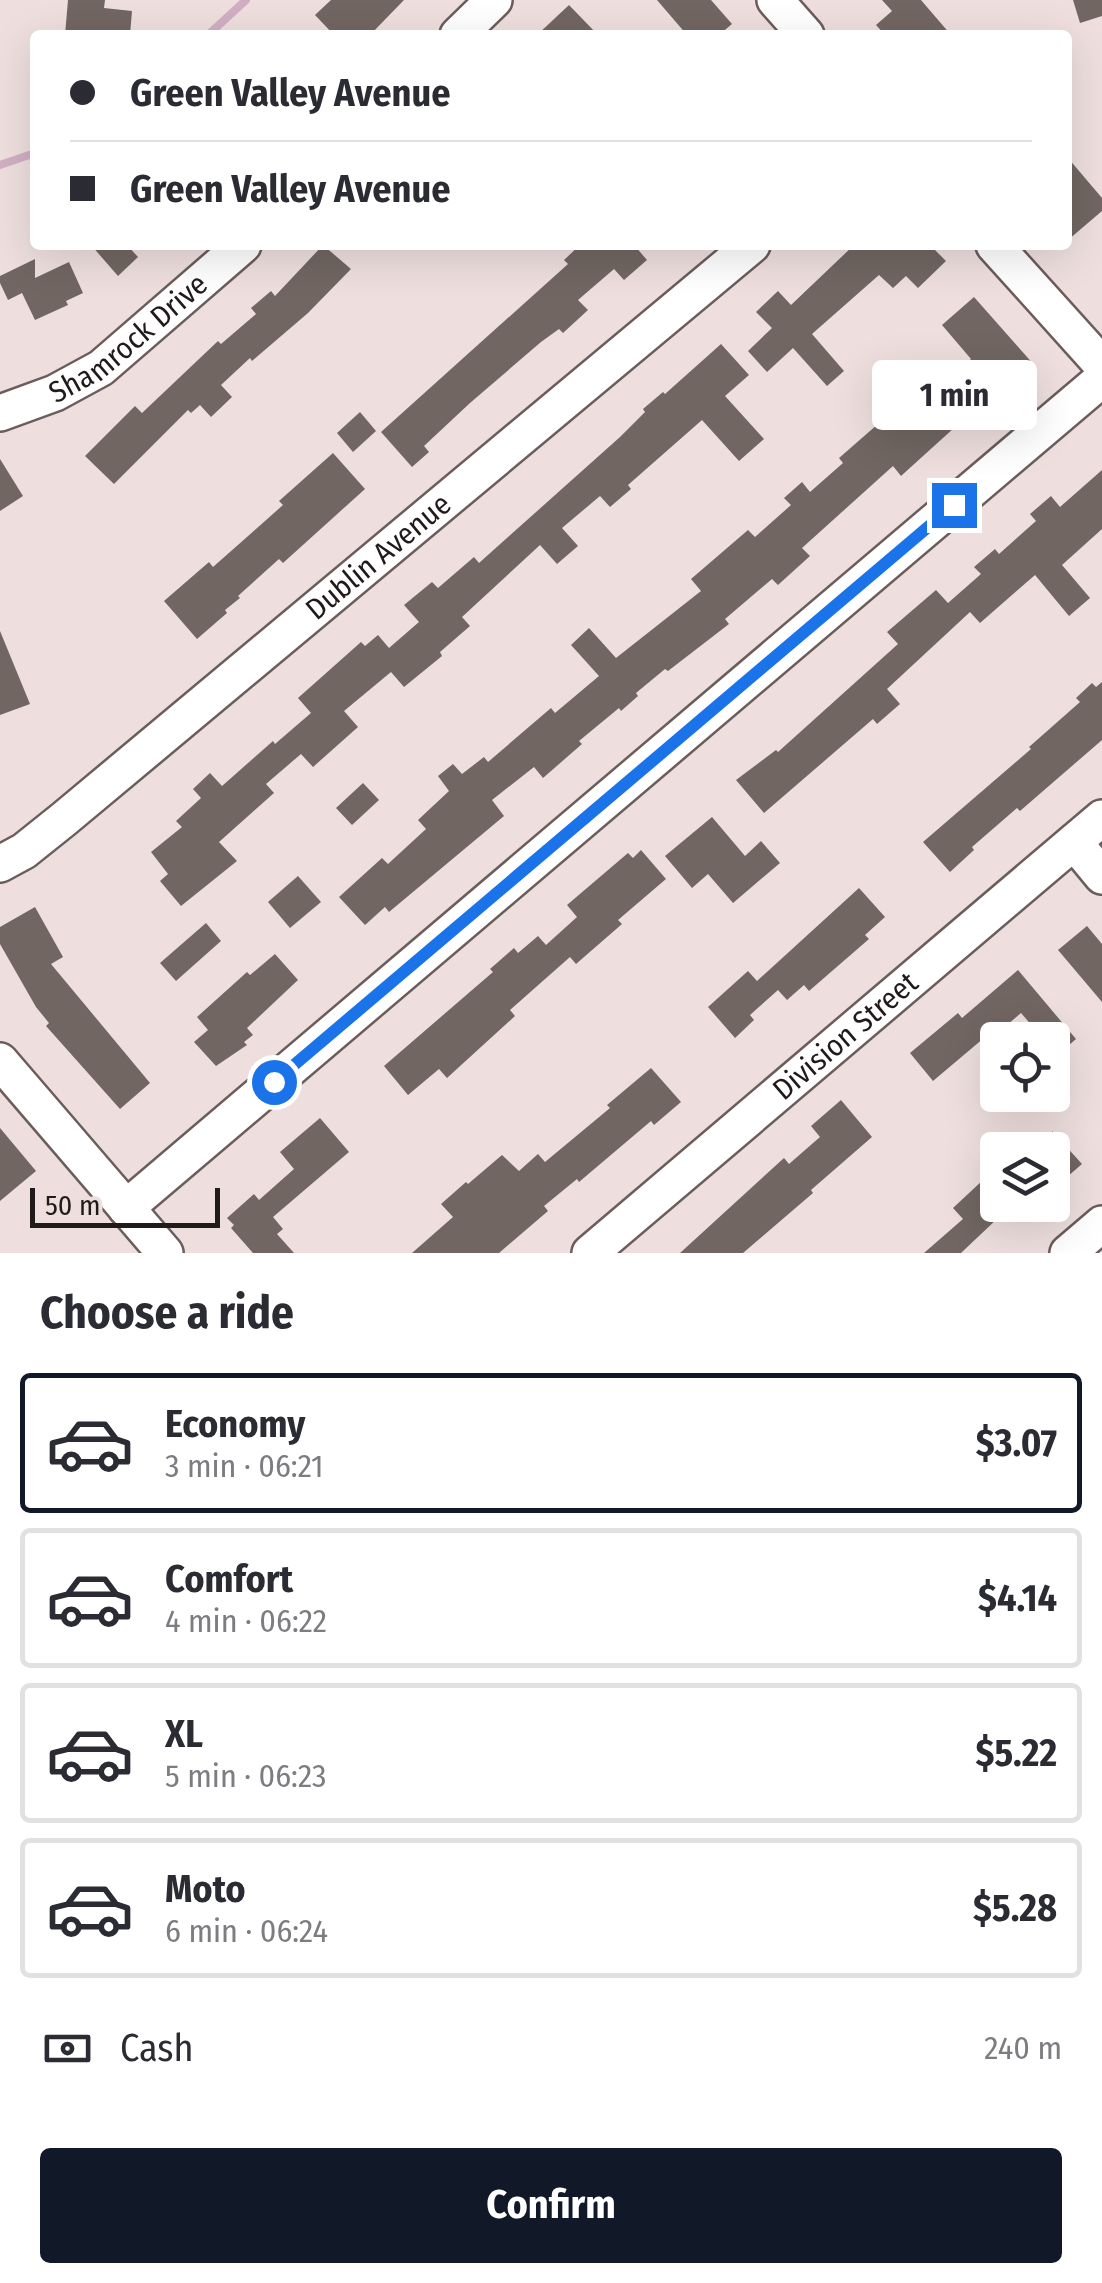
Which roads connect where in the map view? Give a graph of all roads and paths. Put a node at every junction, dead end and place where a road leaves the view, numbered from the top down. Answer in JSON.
{"nodes":[{"id":1,"x":494,"y":0,"type":"edge"},
{"id":2,"x":775,"y":0,"type":"edge"},
{"id":3,"x":463,"y":30,"type":"edge"},
{"id":4,"x":802,"y":30,"type":"edge"},
{"id":5,"x":236,"y":250,"type":"edge"},
{"id":6,"x":746,"y":250,"type":"edge"},
{"id":7,"x":998,"y":250,"type":"edge"},
{"id":8,"x":1102,"y":365,"type":"edge"},
{"id":9,"x":1102,"y":380,"type":"edge"},
{"id":10,"x":0,"y":413,"type":"edge"},
{"id":11,"x":1102,"y":818,"type":"edge"},
{"id":12,"x":1074,"y":842,"type":"junction"},
{"id":13,"x":0,"y":864,"type":"edge"},
{"id":14,"x":1102,"y":876,"type":"edge"},
{"id":15,"x":0,"y":1061,"type":"edge"},
{"id":16,"x":126,"y":1208,"type":"junction"},
{"id":17,"x":1102,"y":1224,"type":"edge"},
{"id":18,"x":165,"y":1253,"type":"edge"},
{"id":19,"x":590,"y":1253,"type":"edge"},
{"id":20,"x":1068,"y":1253,"type":"edge"}],
"edges":[{"from":1,"to":3,"type":"street"},
{"from":2,"to":4,"type":"street"},
{"from":5,"to":10,"type":"street","name":"Shamrock Drive"},
{"from":6,"to":13,"type":"street","name":"Dublin Avenue"},
{"from":7,"to":8,"type":"street"},
{"from":9,"to":16,"type":"street"},
{"from":11,"to":12,"type":"street","name":"Division Street"},
{"from":12,"to":14,"type":"street"},
{"from":12,"to":19,"type":"street","name":"Division Street"},
{"from":15,"to":16,"type":"street"},
{"from":16,"to":18,"type":"street"},
{"from":17,"to":20,"type":"street"}]}
